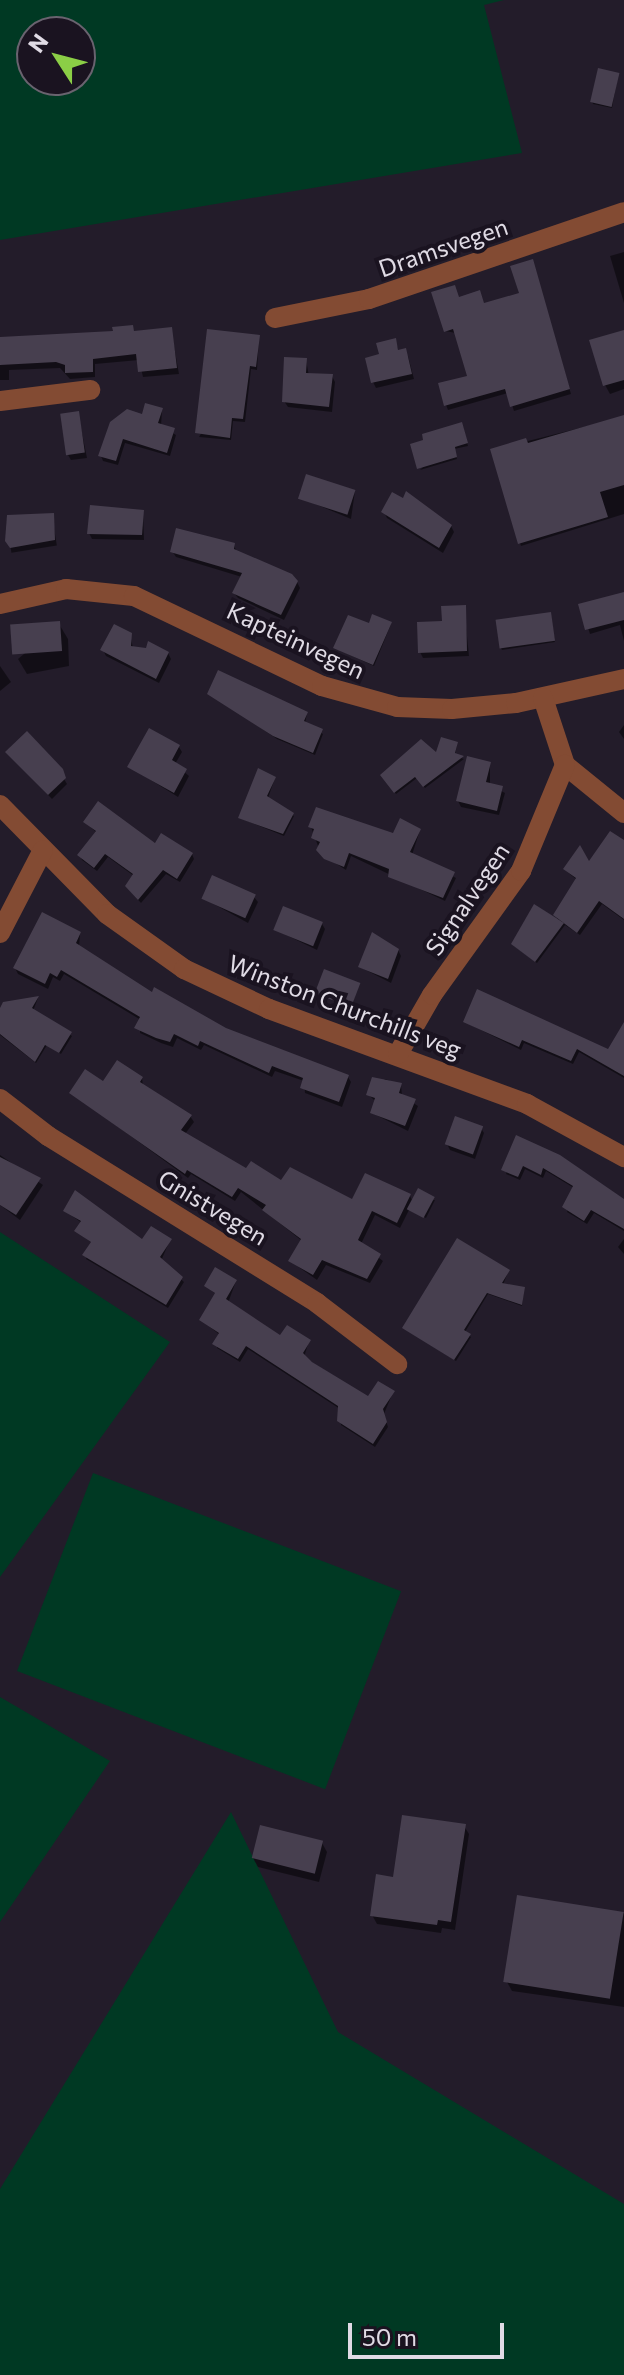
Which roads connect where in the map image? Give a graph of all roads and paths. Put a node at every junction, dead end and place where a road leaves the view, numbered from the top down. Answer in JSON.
{"nodes":[{"id":1,"x":624,"y":212,"type":"edge"},
{"id":2,"x":275,"y":318,"type":"dead end"},
{"id":3,"x":90,"y":390,"type":"dead end"},
{"id":4,"x":0,"y":401,"type":"edge"},
{"id":5,"x":0,"y":604,"type":"edge"},
{"id":6,"x":624,"y":679,"type":"edge"},
{"id":7,"x":543,"y":698,"type":"junction"},
{"id":8,"x":565,"y":765,"type":"junction"},
{"id":9,"x":0,"y":805,"type":"edge"},
{"id":10,"x":624,"y":813,"type":"edge"},
{"id":11,"x":43,"y":850,"type":"junction"},
{"id":12,"x":0,"y":933,"type":"edge"},
{"id":13,"x":398,"y":1054,"type":"junction"},
{"id":14,"x":0,"y":1099,"type":"edge"},
{"id":15,"x":624,"y":1157,"type":"edge"},
{"id":16,"x":397,"y":1364,"type":"dead end"}],
"edges":[{"from":1,"to":2,"type":"street","name":"Dramsvegen"},
{"from":3,"to":4,"type":"street"},
{"from":5,"to":7,"type":"street","name":"Kapteinvegen"},
{"from":6,"to":7,"type":"street","name":"Kapteinvegen"},
{"from":7,"to":8,"type":"street"},
{"from":8,"to":10,"type":"street"},
{"from":8,"to":13,"type":"street","name":"Signalvegen"},
{"from":9,"to":11,"type":"street","name":"Winston Churchills veg"},
{"from":11,"to":12,"type":"street"},
{"from":11,"to":13,"type":"street","name":"Winston Churchills veg"},
{"from":13,"to":15,"type":"street","name":"Winston Churchills veg"},
{"from":14,"to":16,"type":"street","name":"Gnistvegen"}]}
